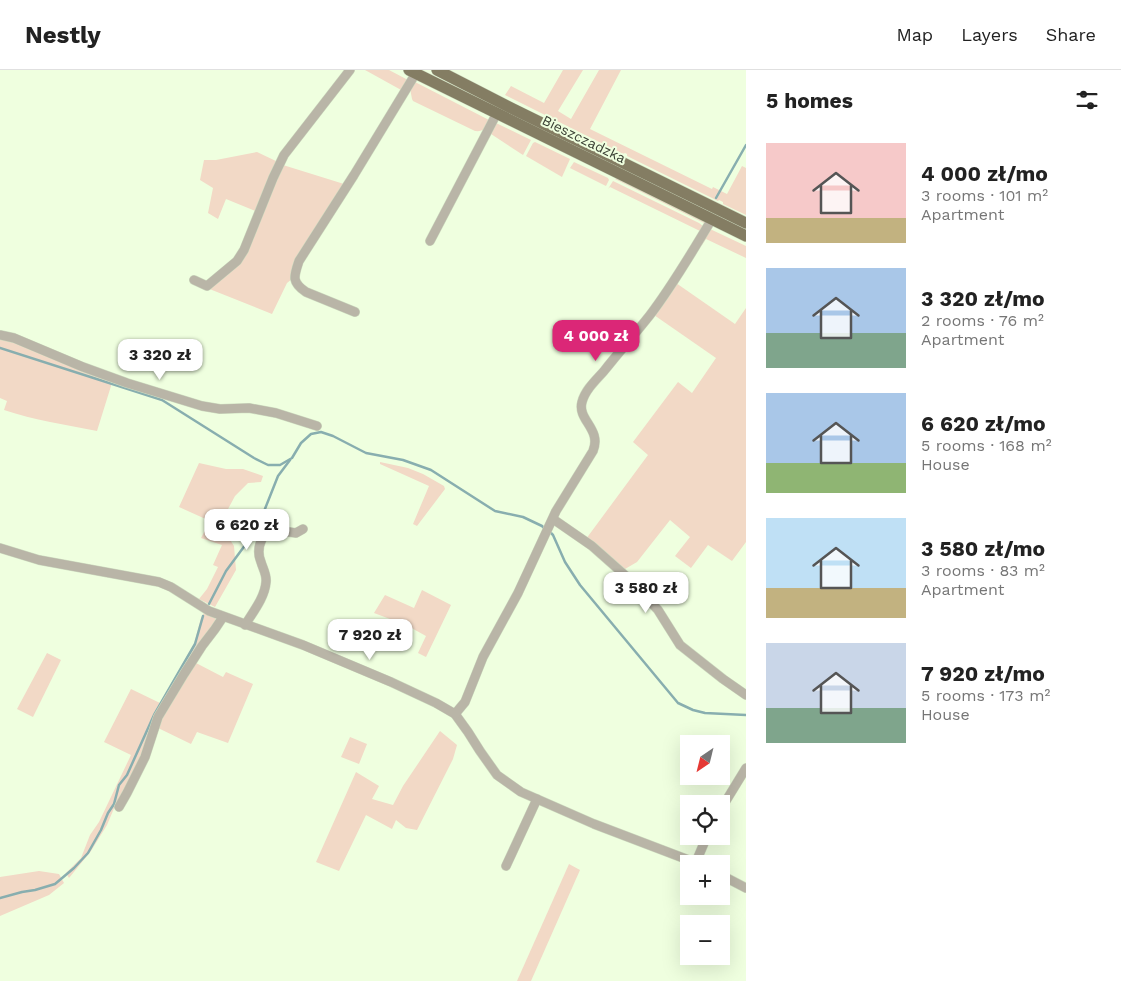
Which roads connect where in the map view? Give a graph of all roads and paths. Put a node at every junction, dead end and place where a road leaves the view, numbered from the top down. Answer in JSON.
{"nodes":[{"id":1,"x":350,"y":70,"type":"edge"},
{"id":2,"x":437,"y":70,"type":"edge"},
{"id":3,"x":412,"y":72,"type":"edge"},
{"id":4,"x":497,"y":114,"type":"junction"},
{"id":5,"x":712,"y":219,"type":"junction"},
{"id":6,"x":746,"y":224,"type":"edge"},
{"id":7,"x":746,"y":236,"type":"edge"},
{"id":8,"x":430,"y":241,"type":"dead end"},
{"id":9,"x":194,"y":280,"type":"dead end"},
{"id":10,"x":355,"y":312,"type":"dead end"},
{"id":11,"x":0,"y":335,"type":"edge"},
{"id":12,"x":317,"y":426,"type":"dead end"},
{"id":13,"x":552,"y":522,"type":"junction"},
{"id":14,"x":303,"y":529,"type":"dead end"},
{"id":15,"x":0,"y":548,"type":"edge"},
{"id":16,"x":223,"y":616,"type":"junction"},
{"id":17,"x":245,"y":625,"type":"junction"},
{"id":18,"x":746,"y":695,"type":"edge"},
{"id":19,"x":455,"y":714,"type":"junction"},
{"id":20,"x":746,"y":768,"type":"edge"},
{"id":21,"x":729,"y":795,"type":"edge"},
{"id":22,"x":537,"y":799,"type":"junction"},
{"id":23,"x":119,"y":807,"type":"dead end"},
{"id":24,"x":680,"y":857,"type":"edge"},
{"id":25,"x":506,"y":866,"type":"dead end"},
{"id":26,"x":730,"y":880,"type":"edge"},
{"id":27,"x":746,"y":888,"type":"edge"}],
"edges":[{"from":1,"to":9,"type":"street"},
{"from":2,"to":6,"type":"main road","name":"Bieszczadzka"},
{"from":3,"to":4,"type":"main road","name":"Bieszczadzka"},
{"from":3,"to":10,"type":"street"},
{"from":4,"to":5,"type":"main road","name":"Bieszczadzka"},
{"from":4,"to":8,"type":"street"},
{"from":5,"to":7,"type":"main road","name":"Bieszczadzka"},
{"from":5,"to":13,"type":"street"},
{"from":11,"to":12,"type":"street"},
{"from":13,"to":18,"type":"street"},
{"from":13,"to":19,"type":"street"},
{"from":14,"to":17,"type":"street"},
{"from":15,"to":16,"type":"street"},
{"from":16,"to":17,"type":"street"},
{"from":16,"to":23,"type":"street"},
{"from":17,"to":19,"type":"street"},
{"from":19,"to":22,"type":"street"},
{"from":20,"to":21,"type":"street"},
{"from":22,"to":24,"type":"street"},
{"from":22,"to":25,"type":"street"},
{"from":26,"to":27,"type":"street"}]}
